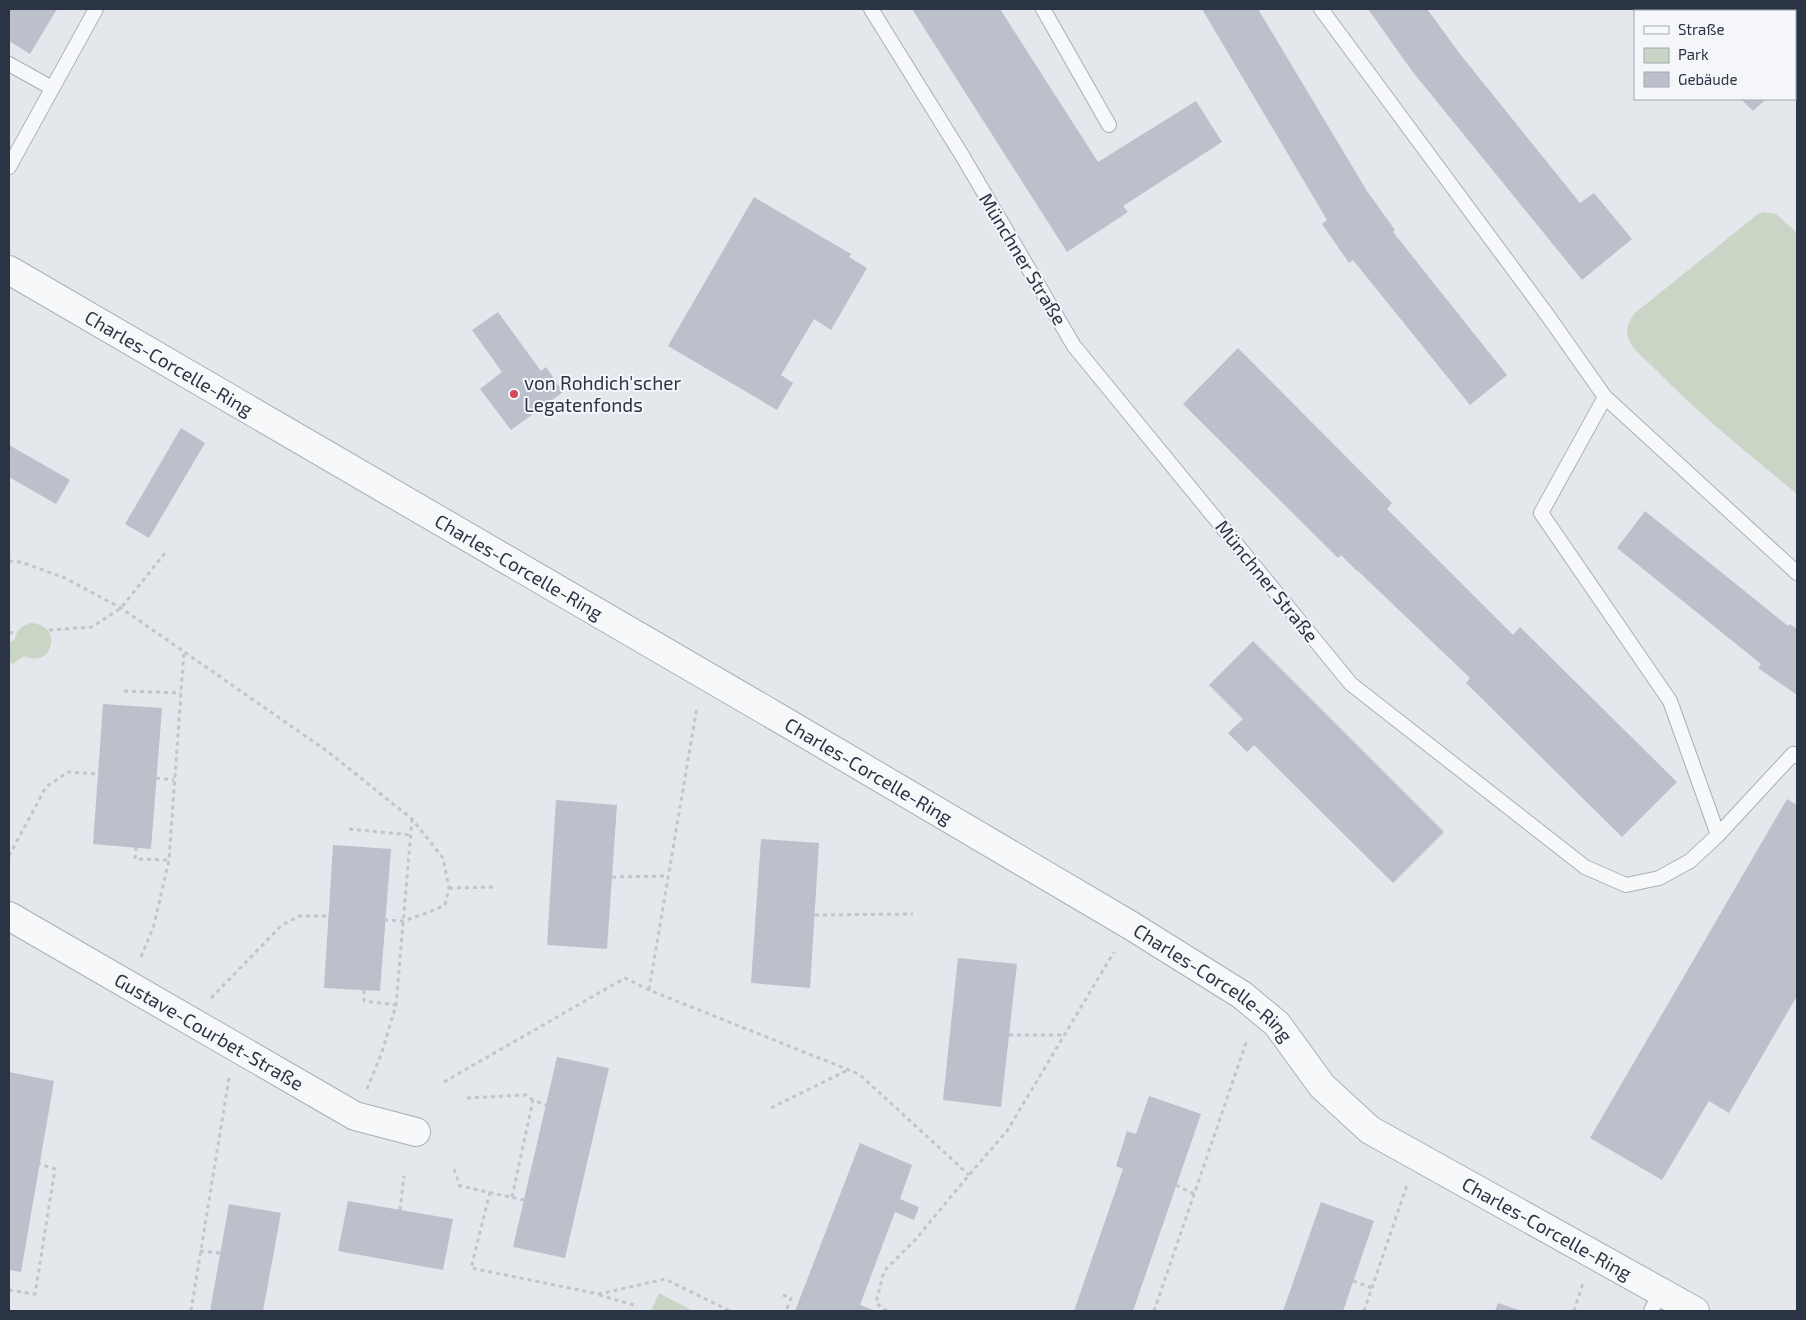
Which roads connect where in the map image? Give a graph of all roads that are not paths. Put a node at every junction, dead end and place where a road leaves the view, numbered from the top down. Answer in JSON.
{"nodes":[{"id":1,"x":96,"y":9,"type":"edge"},
{"id":2,"x":871,"y":9,"type":"edge"},
{"id":3,"x":1043,"y":9,"type":"edge"},
{"id":4,"x":1321,"y":9,"type":"edge"},
{"id":5,"x":9,"y":64,"type":"edge"},
{"id":6,"x":52,"y":88,"type":"junction"},
{"id":7,"x":1109,"y":125,"type":"dead end"},
{"id":8,"x":9,"y":167,"type":"edge"},
{"id":9,"x":9,"y":270,"type":"edge"},
{"id":10,"x":1605,"y":397,"type":"junction"},
{"id":11,"x":1797,"y":573,"type":"edge"},
{"id":12,"x":1797,"y":756,"type":"edge"},
{"id":13,"x":1718,"y":835,"type":"junction"},
{"id":14,"x":9,"y":916,"type":"edge"},
{"id":15,"x":416,"y":1132,"type":"dead end"},
{"id":16,"x":1656,"y":1301,"type":"edge"},
{"id":17,"x":1695,"y":1311,"type":"edge"}],
"edges":[{"from":1,"to":6,"type":"lane"},
{"from":2,"to":13,"type":"lane","name":"Münchner Straße"},
{"from":3,"to":7,"type":"lane"},
{"from":4,"to":10,"type":"lane"},
{"from":5,"to":6,"type":"lane"},
{"from":6,"to":8,"type":"lane"},
{"from":9,"to":16,"type":"street","name":"Charles-Corcelle-Ring"},
{"from":10,"to":11,"type":"lane"},
{"from":10,"to":13,"type":"lane"},
{"from":12,"to":13,"type":"lane","name":"Münchner Straße"},
{"from":14,"to":15,"type":"street","name":"Gustave-Courbet-Straße"},
{"from":16,"to":17,"type":"street","name":"Charles-Corcelle-Ring"}]}
